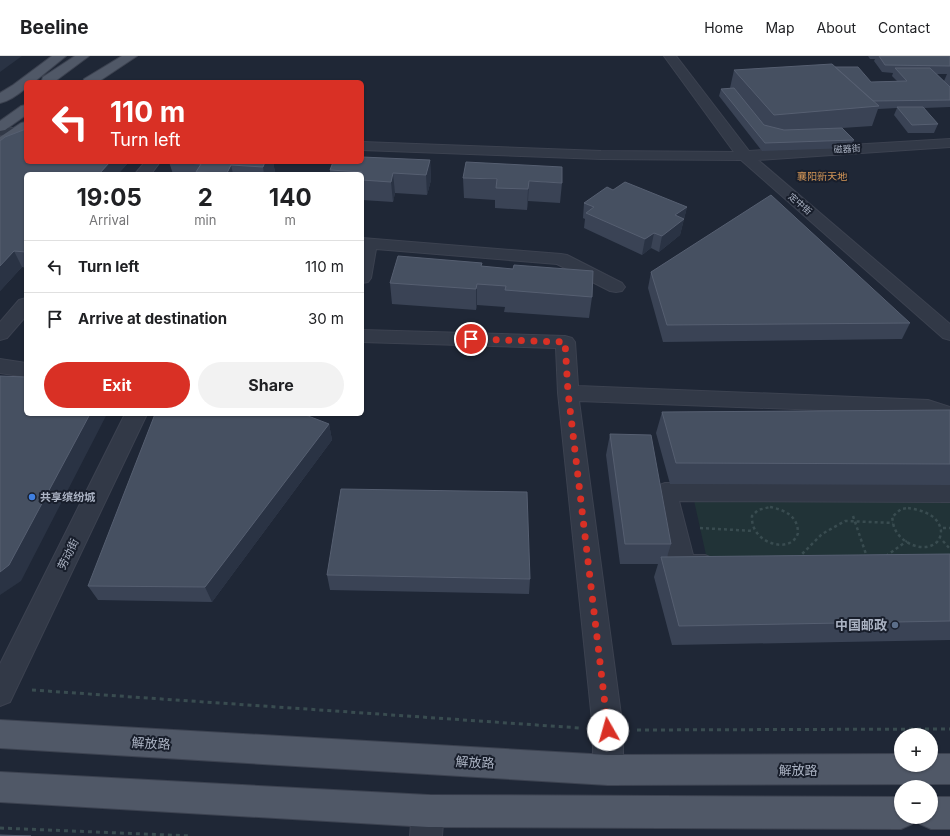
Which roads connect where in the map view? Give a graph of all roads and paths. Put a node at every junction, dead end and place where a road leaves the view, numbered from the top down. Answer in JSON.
{"nodes":[{"id":1,"x":48,"y":56,"type":"edge"},
{"id":2,"x":60,"y":56,"type":"edge"},
{"id":3,"x":122,"y":56,"type":"edge"},
{"id":4,"x":131,"y":56,"type":"edge"},
{"id":5,"x":670,"y":56,"type":"edge"},
{"id":6,"x":88,"y":60,"type":"edge"},
{"id":7,"x":30,"y":80,"type":"edge"},
{"id":8,"x":34,"y":80,"type":"edge"},
{"id":9,"x":50,"y":80,"type":"edge"},
{"id":10,"x":67,"y":80,"type":"edge"},
{"id":11,"x":91,"y":80,"type":"edge"},
{"id":12,"x":91,"y":80,"type":"edge"},
{"id":13,"x":22,"y":91,"type":"edge"},
{"id":14,"x":0,"y":100,"type":"edge"},
{"id":15,"x":24,"y":110,"type":"edge"},
{"id":16,"x":0,"y":112,"type":"edge"},
{"id":17,"x":0,"y":127,"type":"edge"},
{"id":18,"x":23,"y":130,"type":"edge"},
{"id":19,"x":0,"y":131,"type":"edge"},
{"id":20,"x":950,"y":143,"type":"edge"},
{"id":21,"x":0,"y":144,"type":"edge"},
{"id":22,"x":364,"y":146,"type":"edge"},
{"id":23,"x":745,"y":156,"type":"junction"},
{"id":24,"x":151,"y":164,"type":"edge"},
{"id":25,"x":145,"y":172,"type":"edge"},
{"id":26,"x":366,"y":243,"type":"edge"},
{"id":27,"x":364,"y":260,"type":"edge"},
{"id":28,"x":616,"y":287,"type":"dead end"},
{"id":29,"x":24,"y":306,"type":"edge"},
{"id":30,"x":0,"y":334,"type":"edge"},
{"id":31,"x":950,"y":334,"type":"edge"},
{"id":32,"x":364,"y":336,"type":"edge"},
{"id":33,"x":0,"y":366,"type":"edge"},
{"id":34,"x":24,"y":370,"type":"edge"},
{"id":35,"x":568,"y":392,"type":"junction"},
{"id":36,"x":950,"y":415,"type":"edge"},
{"id":37,"x":135,"y":416,"type":"edge"},
{"id":38,"x":845,"y":493,"type":"junction"},
{"id":39,"x":950,"y":493,"type":"edge"},
{"id":40,"x":855,"y":522,"type":"junction"},
{"id":41,"x":892,"y":523,"type":"junction"},
{"id":42,"x":674,"y":526,"type":"junction"},
{"id":43,"x":943,"y":528,"type":"junction"},
{"id":44,"x":950,"y":528,"type":"edge"},
{"id":45,"x":754,"y":531,"type":"junction"},
{"id":46,"x":943,"y":541,"type":"junction"},
{"id":47,"x":907,"y":542,"type":"junction"},
{"id":48,"x":950,"y":549,"type":"edge"},
{"id":49,"x":882,"y":558,"type":"edge"},
{"id":50,"x":867,"y":559,"type":"edge"},
{"id":51,"x":795,"y":560,"type":"edge"},
{"id":52,"x":729,"y":566,"type":"edge"},
{"id":53,"x":1,"y":690,"type":"edge"},
{"id":54,"x":950,"y":729,"type":"edge"},
{"id":55,"x":608,"y":730,"type":"junction"},
{"id":56,"x":0,"y":734,"type":"edge"},
{"id":57,"x":950,"y":769,"type":"edge"},
{"id":58,"x":608,"y":770,"type":"junction"},
{"id":59,"x":0,"y":787,"type":"edge"},
{"id":60,"x":894,"y":813,"type":"edge"},
{"id":61,"x":938,"y":813,"type":"edge"},
{"id":62,"x":950,"y":813,"type":"edge"},
{"id":63,"x":427,"y":824,"type":"edge"},
{"id":64,"x":0,"y":828,"type":"edge"},
{"id":65,"x":191,"y":836,"type":"edge"}],
"edges":[{"from":1,"to":7,"type":"main road"},
{"from":2,"to":8,"type":"main road"},
{"from":3,"to":11,"type":"main road"},
{"from":4,"to":12,"type":"main road"},
{"from":5,"to":23,"type":"street","name":"定中街"},
{"from":6,"to":9,"type":"main road"},
{"from":6,"to":10,"type":"main road"},
{"from":13,"to":14,"type":"main road"},
{"from":13,"to":16,"type":"main road"},
{"from":15,"to":17,"type":"main road"},
{"from":18,"to":19,"type":"street"},
{"from":18,"to":21,"type":"main road"},
{"from":20,"to":23,"type":"street","name":"磁器街"},
{"from":22,"to":23,"type":"street","name":"磁器街"},
{"from":23,"to":31,"type":"street","name":"定中街"},
{"from":24,"to":25,"type":"street"},
{"from":26,"to":27,"type":"street"},
{"from":26,"to":28,"type":"street"},
{"from":29,"to":30,"type":"street"},
{"from":32,"to":35,"type":"street"},
{"from":33,"to":34,"type":"street"},
{"from":35,"to":36,"type":"street"},
{"from":35,"to":55,"type":"street"},
{"from":37,"to":53,"type":"street","name":"劳动街"},
{"from":38,"to":39,"type":"street"},
{"from":38,"to":40,"type":"path"},
{"from":38,"to":42,"type":"street"},
{"from":40,"to":41,"type":"path"},
{"from":40,"to":50,"type":"path"},
{"from":40,"to":51,"type":"path"},
{"from":41,"to":43,"type":"path"},
{"from":41,"to":47,"type":"path"},
{"from":42,"to":45,"type":"path"},
{"from":42,"to":52,"type":"street"},
{"from":43,"to":44,"type":"path"},
{"from":43,"to":46,"type":"path"},
{"from":45,"to":45,"type":"path"},
{"from":46,"to":47,"type":"path"},
{"from":46,"to":48,"type":"path"},
{"from":47,"to":49,"type":"path"},
{"from":53,"to":55,"type":"path"},
{"from":54,"to":55,"type":"path"},
{"from":55,"to":58,"type":"street"},
{"from":56,"to":58,"type":"main road","name":"解放路"},
{"from":57,"to":58,"type":"main road","name":"解放路"},
{"from":59,"to":63,"type":"main road"},
{"from":60,"to":63,"type":"main road"},
{"from":61,"to":62,"type":"main road"},
{"from":64,"to":65,"type":"path"}]}
